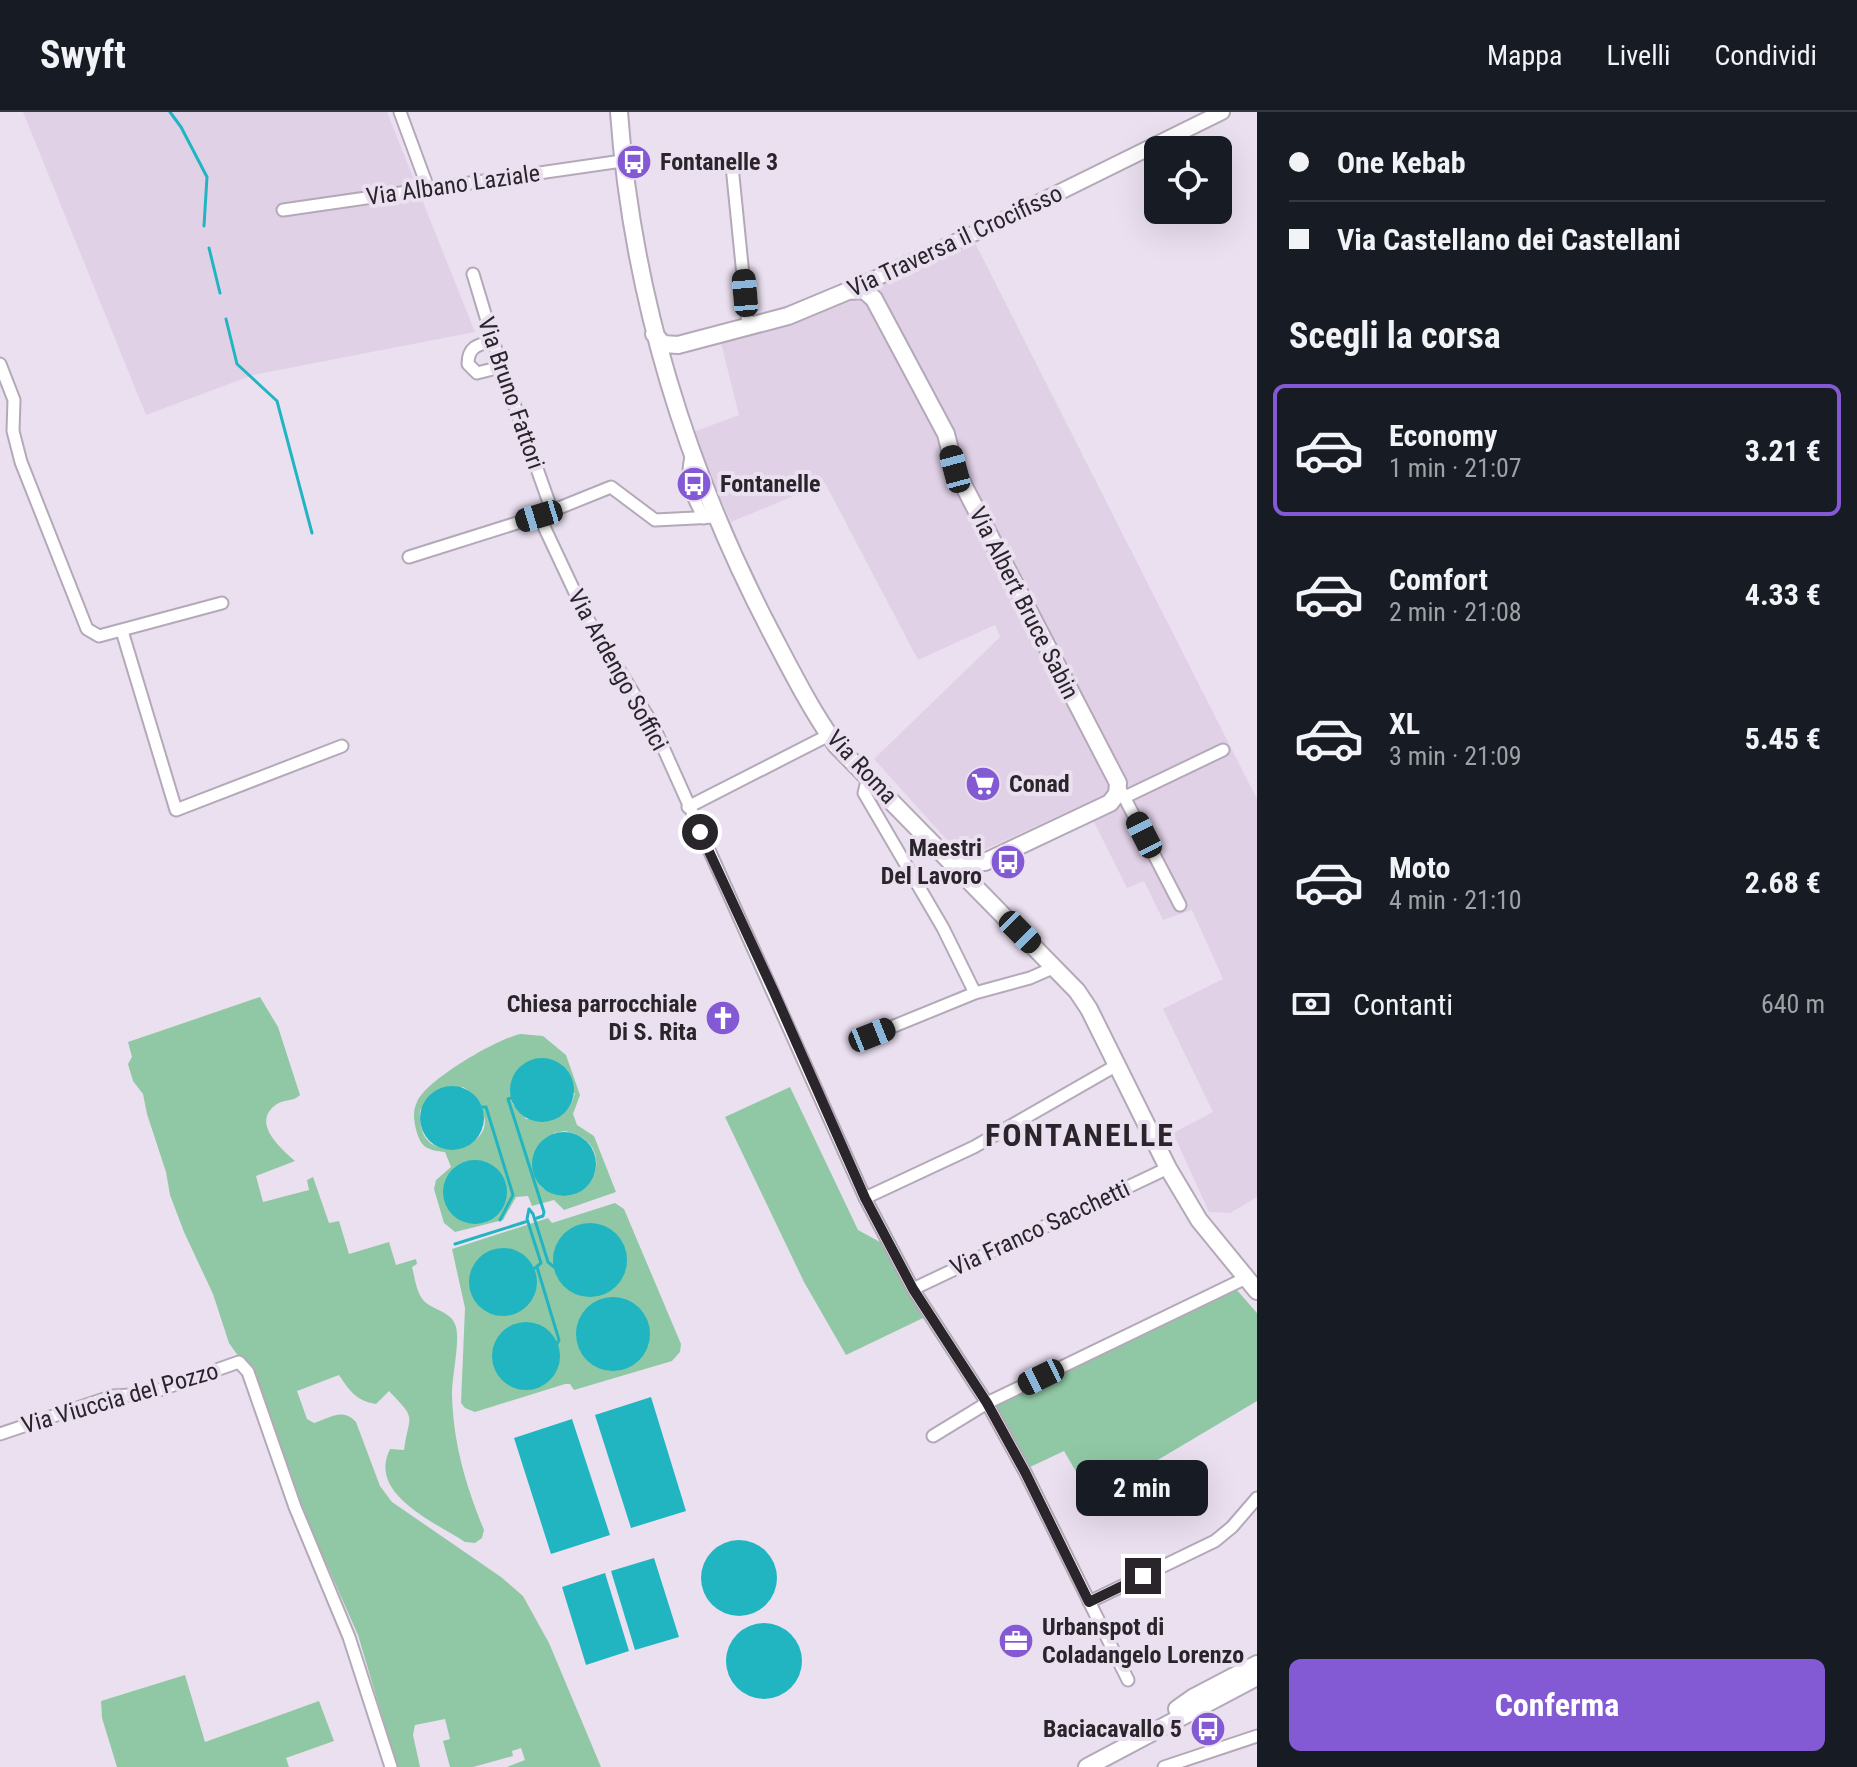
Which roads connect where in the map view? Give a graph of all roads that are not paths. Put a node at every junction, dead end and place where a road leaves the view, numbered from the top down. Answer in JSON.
{"nodes":[{"id":1,"x":400,"y":112,"type":"edge"},
{"id":2,"x":619,"y":112,"type":"edge"},
{"id":3,"x":1222,"y":112,"type":"edge"},
{"id":4,"x":622,"y":161,"type":"junction"},
{"id":5,"x":732,"y":166,"type":"dead end"},
{"id":6,"x":428,"y":188,"type":"junction"},
{"id":7,"x":283,"y":210,"type":"dead end"},
{"id":8,"x":473,"y":274,"type":"dead end"},
{"id":9,"x":886,"y":274,"type":"junction"},
{"id":10,"x":848,"y":291,"type":"junction"},
{"id":11,"x":874,"y":299,"type":"junction"},
{"id":12,"x":748,"y":325,"type":"junction"},
{"id":13,"x":654,"y":334,"type":"junction"},
{"id":14,"x":492,"y":341,"type":"junction"},
{"id":15,"x":678,"y":345,"type":"junction"},
{"id":16,"x":0,"y":364,"type":"edge"},
{"id":17,"x":501,"y":367,"type":"junction"},
{"id":18,"x":665,"y":368,"type":"junction"},
{"id":19,"x":552,"y":511,"type":"junction"},
{"id":20,"x":539,"y":516,"type":"junction"},
{"id":21,"x":709,"y":517,"type":"junction"},
{"id":22,"x":409,"y":557,"type":"dead end"},
{"id":23,"x":222,"y":603,"type":"dead end"},
{"id":24,"x":122,"y":631,"type":"junction"},
{"id":25,"x":829,"y":735,"type":"junction"},
{"id":26,"x":342,"y":746,"type":"dead end"},
{"id":27,"x":1223,"y":750,"type":"dead end"},
{"id":28,"x":872,"y":779,"type":"junction"},
{"id":29,"x":1117,"y":795,"type":"junction"},
{"id":30,"x":688,"y":807,"type":"junction"},
{"id":31,"x":938,"y":849,"type":"junction"},
{"id":32,"x":985,"y":862,"type":"junction"},
{"id":33,"x":986,"y":898,"type":"junction"},
{"id":34,"x":1180,"y":905,"type":"dead end"},
{"id":35,"x":1055,"y":967,"type":"junction"},
{"id":36,"x":975,"y":993,"type":"junction"},
{"id":37,"x":872,"y":1035,"type":"dead end"},
{"id":38,"x":1117,"y":1065,"type":"junction"},
{"id":39,"x":1168,"y":1168,"type":"junction"},
{"id":40,"x":865,"y":1198,"type":"junction"},
{"id":41,"x":1246,"y":1278,"type":"junction"},
{"id":42,"x":913,"y":1289,"type":"junction"},
{"id":43,"x":1257,"y":1291,"type":"edge"},
{"id":44,"x":987,"y":1403,"type":"junction"},
{"id":45,"x":0,"y":1434,"type":"edge"},
{"id":46,"x":933,"y":1436,"type":"dead end"},
{"id":47,"x":1257,"y":1498,"type":"edge"},
{"id":48,"x":1089,"y":1602,"type":"junction"},
{"id":49,"x":1257,"y":1664,"type":"edge"},
{"id":50,"x":1257,"y":1677,"type":"edge"},
{"id":51,"x":1128,"y":1680,"type":"dead end"},
{"id":52,"x":1257,"y":1688,"type":"edge"},
{"id":53,"x":1257,"y":1736,"type":"edge"},
{"id":54,"x":1141,"y":1737,"type":"junction"},
{"id":55,"x":391,"y":1767,"type":"edge"},
{"id":56,"x":1087,"y":1767,"type":"edge"},
{"id":57,"x":1164,"y":1767,"type":"edge"}],
"edges":[{"from":1,"to":6,"type":"street"},
{"from":2,"to":4,"type":"main road","name":"Via Roma"},
{"from":3,"to":9,"type":"street","name":"Via Traversa il Crocifisso"},
{"from":4,"to":6,"type":"street","name":"Via Albano Laziale"},
{"from":4,"to":13,"type":"main road","name":"Via Roma"},
{"from":5,"to":12,"type":"street"},
{"from":6,"to":7,"type":"street","name":"Via Albano Laziale"},
{"from":8,"to":14,"type":"street","name":"Via Bruno Fattori"},
{"from":9,"to":10,"type":"street","name":"Via Traversa il Crocifisso"},
{"from":9,"to":11,"type":"street"},
{"from":10,"to":11,"type":"main road"},
{"from":10,"to":12,"type":"main road","name":"Via Traversa il Crocifisso"},
{"from":11,"to":29,"type":"main road","name":"Via Albert Bruce Sabin"},
{"from":12,"to":15,"type":"main road","name":"Via Traversa il Crocifisso"},
{"from":13,"to":15,"type":"main road"},
{"from":13,"to":18,"type":"main road","name":"Via Roma"},
{"from":14,"to":17,"type":"street","name":"Via Bruno Fattori"},
{"from":14,"to":17,"type":"street"},
{"from":15,"to":18,"type":"main road"},
{"from":16,"to":24,"type":"street"},
{"from":17,"to":19,"type":"street","name":"Via Bruno Fattori"},
{"from":18,"to":21,"type":"main road","name":"Via Roma"},
{"from":19,"to":20,"type":"street"},
{"from":19,"to":21,"type":"street"},
{"from":20,"to":22,"type":"street"},
{"from":20,"to":30,"type":"street","name":"Via Ardengo Soffici"},
{"from":21,"to":25,"type":"main road","name":"Via Roma"},
{"from":23,"to":24,"type":"street"},
{"from":24,"to":26,"type":"street"},
{"from":25,"to":28,"type":"main road","name":"Via Roma"},
{"from":25,"to":30,"type":"street"},
{"from":27,"to":29,"type":"street"},
{"from":28,"to":31,"type":"main road","name":"Via Roma"},
{"from":28,"to":36,"type":"street"},
{"from":29,"to":32,"type":"main road"},
{"from":29,"to":34,"type":"street"},
{"from":30,"to":40,"type":"street","name":"Via Ardengo Soffici"},
{"from":31,"to":32,"type":"main road"},
{"from":31,"to":33,"type":"main road","name":"Via Roma"},
{"from":32,"to":33,"type":"main road"},
{"from":33,"to":35,"type":"main road","name":"Via Roma"},
{"from":35,"to":36,"type":"street"},
{"from":35,"to":38,"type":"main road","name":"Via Roma"},
{"from":36,"to":37,"type":"street"},
{"from":38,"to":39,"type":"main road","name":"Via Roma"},
{"from":38,"to":40,"type":"street"},
{"from":39,"to":41,"type":"main road","name":"Via Roma"},
{"from":39,"to":42,"type":"street","name":"Via Franco Sacchetti"},
{"from":40,"to":42,"type":"street","name":"Via Ardengo Soffici"},
{"from":41,"to":43,"type":"main road","name":"Via Roma"},
{"from":41,"to":44,"type":"street"},
{"from":42,"to":44,"type":"street","name":"Via Ardengo Soffici"},
{"from":44,"to":46,"type":"street"},
{"from":44,"to":48,"type":"street","name":"Via Ardengo Soffici"},
{"from":45,"to":55,"type":"street","name":"Via Viuccia del Pozzo"},
{"from":47,"to":48,"type":"street"},
{"from":48,"to":51,"type":"street","name":"Via Ardengo Soffici"},
{"from":49,"to":54,"type":"main road"},
{"from":50,"to":54,"type":"main road"},
{"from":52,"to":54,"type":"main road"},
{"from":53,"to":57,"type":"street"},
{"from":54,"to":56,"type":"main road"}]}
